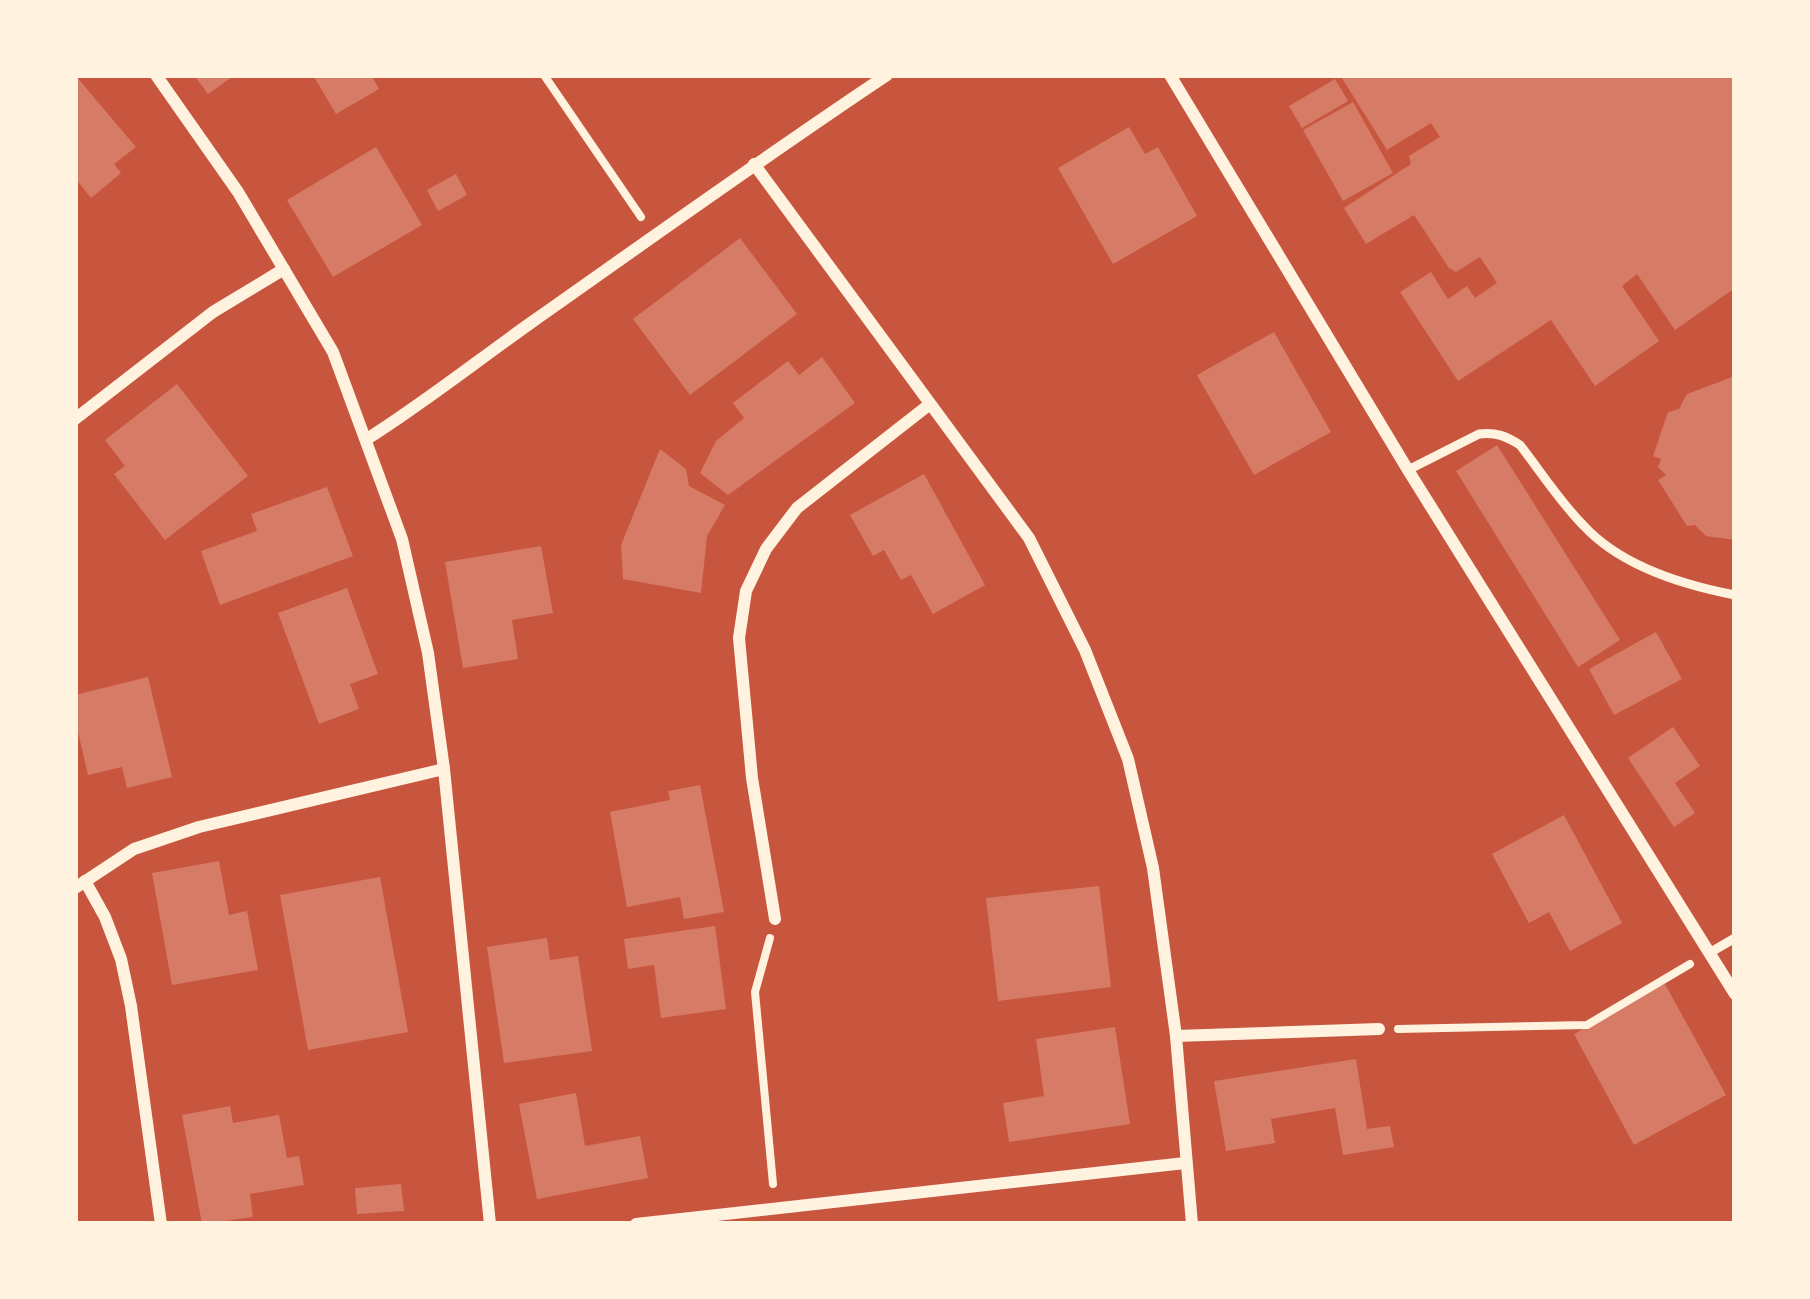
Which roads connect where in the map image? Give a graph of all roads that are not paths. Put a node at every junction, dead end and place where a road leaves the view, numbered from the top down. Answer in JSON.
{"nodes":[{"id":1,"x":156,"y":75,"type":"edge"},
{"id":2,"x":887,"y":75,"type":"edge"},
{"id":3,"x":1170,"y":75,"type":"edge"},
{"id":4,"x":754,"y":164,"type":"junction"},
{"id":5,"x":284,"y":269,"type":"junction"},
{"id":6,"x":930,"y":404,"type":"junction"},
{"id":7,"x":75,"y":419,"type":"edge"},
{"id":8,"x":367,"y":439,"type":"junction"},
{"id":9,"x":1408,"y":470,"type":"junction"},
{"id":10,"x":1735,"y":595,"type":"edge"},
{"id":11,"x":444,"y":770,"type":"junction"},
{"id":12,"x":80,"y":884,"type":"edge"},
{"id":13,"x":775,"y":919,"type":"road end"},
{"id":14,"x":1735,"y":938,"type":"edge"},
{"id":15,"x":1711,"y":952,"type":"junction"},
{"id":16,"x":1735,"y":994,"type":"edge"},
{"id":17,"x":1379,"y":1030,"type":"road end"},
{"id":18,"x":1176,"y":1036,"type":"junction"},
{"id":19,"x":1186,"y":1163,"type":"junction"},
{"id":20,"x":776,"y":1208,"type":"junction"},
{"id":21,"x":161,"y":1224,"type":"edge"},
{"id":22,"x":490,"y":1224,"type":"edge"},
{"id":23,"x":636,"y":1224,"type":"edge"},
{"id":24,"x":778,"y":1224,"type":"edge"},
{"id":25,"x":1192,"y":1224,"type":"edge"}],
"edges":[{"from":1,"to":5,"type":"street"},
{"from":2,"to":4,"type":"street"},
{"from":3,"to":9,"type":"street"},
{"from":4,"to":6,"type":"street"},
{"from":4,"to":8,"type":"street"},
{"from":5,"to":7,"type":"street"},
{"from":5,"to":8,"type":"street"},
{"from":6,"to":13,"type":"street"},
{"from":6,"to":18,"type":"street"},
{"from":8,"to":11,"type":"street"},
{"from":9,"to":10,"type":"lane"},
{"from":9,"to":15,"type":"street"},
{"from":11,"to":12,"type":"street"},
{"from":11,"to":22,"type":"street"},
{"from":12,"to":21,"type":"street"},
{"from":14,"to":15,"type":"lane"},
{"from":15,"to":16,"type":"street"},
{"from":17,"to":18,"type":"street"},
{"from":18,"to":19,"type":"street"},
{"from":19,"to":20,"type":"street"},
{"from":19,"to":25,"type":"street"},
{"from":20,"to":23,"type":"street"},
{"from":20,"to":24,"type":"street"}]}
